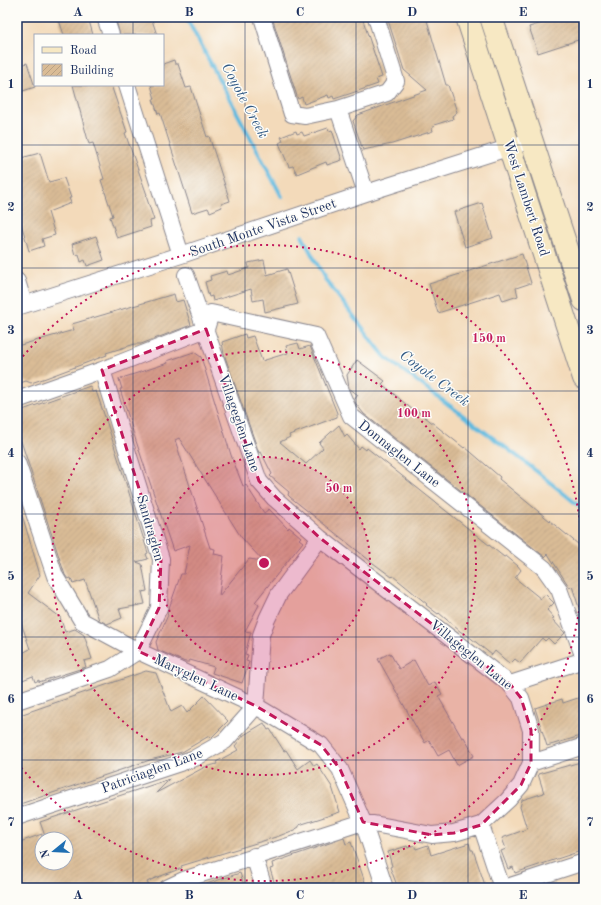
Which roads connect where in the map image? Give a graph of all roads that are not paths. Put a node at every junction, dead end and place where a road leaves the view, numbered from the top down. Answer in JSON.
{"nodes":[{"id":1,"x":105,"y":17,"type":"edge"},
{"id":2,"x":262,"y":17,"type":"edge"},
{"id":3,"x":376,"y":17,"type":"edge"},
{"id":4,"x":467,"y":17,"type":"edge"},
{"id":5,"x":491,"y":17,"type":"edge"},
{"id":6,"x":111,"y":34,"type":"edge"},
{"id":7,"x":127,"y":86,"type":"edge"},
{"id":8,"x":338,"y":109,"type":"junction"},
{"id":9,"x":531,"y":139,"type":"junction"},
{"id":10,"x":509,"y":148,"type":"junction"},
{"id":11,"x":366,"y":193,"type":"junction"},
{"id":12,"x":181,"y":256,"type":"junction"},
{"id":13,"x":186,"y":275,"type":"dead end"},
{"id":14,"x":17,"y":281,"type":"edge"},
{"id":15,"x":584,"y":300,"type":"edge"},
{"id":16,"x":21,"y":306,"type":"edge"},
{"id":17,"x":206,"y":329,"type":"junction"},
{"id":18,"x":102,"y":370,"type":"junction"},
{"id":19,"x":584,"y":378,"type":"edge"},
{"id":20,"x":17,"y":400,"type":"edge"},
{"id":21,"x":17,"y":462,"type":"edge"},
{"id":22,"x":320,"y":538,"type":"junction"},
{"id":23,"x":138,"y":651,"type":"junction"},
{"id":24,"x":584,"y":659,"type":"edge"},
{"id":25,"x":510,"y":684,"type":"junction"},
{"id":26,"x":17,"y":701,"type":"edge"},
{"id":27,"x":256,"y":706,"type":"junction"},
{"id":28,"x":584,"y":746,"type":"edge"},
{"id":29,"x":532,"y":763,"type":"junction"},
{"id":30,"x":17,"y":817,"type":"edge"},
{"id":31,"x":363,"y":822,"type":"junction"},
{"id":32,"x":480,"y":825,"type":"junction"},
{"id":33,"x":254,"y":856,"type":"junction"},
{"id":34,"x":584,"y":862,"type":"edge"},
{"id":35,"x":167,"y":888,"type":"edge"},
{"id":36,"x":264,"y":888,"type":"edge"},
{"id":37,"x":384,"y":888,"type":"edge"},
{"id":38,"x":503,"y":888,"type":"edge"}],
"edges":[{"from":1,"to":6,"type":"street"},
{"from":2,"to":8,"type":"street"},
{"from":3,"to":8,"type":"street"},
{"from":4,"to":10,"type":"main road","name":"West Lambert Road"},
{"from":5,"to":9,"type":"main road","name":"West Lambert Road"},
{"from":7,"to":12,"type":"street"},
{"from":8,"to":11,"type":"street"},
{"from":9,"to":10,"type":"street","name":"South Monte Vista Street"},
{"from":9,"to":15,"type":"main road","name":"West Lambert Road"},
{"from":10,"to":11,"type":"street","name":"South Monte Vista Street"},
{"from":10,"to":19,"type":"main road","name":"West Lambert Road"},
{"from":11,"to":12,"type":"street","name":"South Monte Vista Street"},
{"from":12,"to":16,"type":"street","name":"South Monte Vista Street"},
{"from":13,"to":17,"type":"street","name":"Villageglen Lane"},
{"from":14,"to":16,"type":"street"},
{"from":17,"to":18,"type":"street"},
{"from":17,"to":22,"type":"street","name":"Villageglen Lane"},
{"from":17,"to":24,"type":"street","name":"Donnaglen Lane"},
{"from":18,"to":20,"type":"street"},
{"from":18,"to":23,"type":"street","name":"Sandraglen"},
{"from":21,"to":23,"type":"street","name":"Maryglen Lane"},
{"from":22,"to":25,"type":"street","name":"Villageglen Lane"},
{"from":22,"to":27,"type":"street"},
{"from":23,"to":26,"type":"street"},
{"from":23,"to":27,"type":"street","name":"Maryglen Lane"},
{"from":24,"to":25,"type":"street","name":"Donnaglen Lane"},
{"from":25,"to":29,"type":"street","name":"Villageglen Lane"},
{"from":27,"to":30,"type":"street","name":"Patriciaglen Lane"},
{"from":27,"to":31,"type":"street","name":"Maryglen Lane"},
{"from":28,"to":29,"type":"street"},
{"from":29,"to":32,"type":"street"},
{"from":31,"to":32,"type":"street"},
{"from":31,"to":33,"type":"street"},
{"from":31,"to":37,"type":"street","name":"Maryglen Lane"},
{"from":32,"to":38,"type":"street"},
{"from":33,"to":35,"type":"street"},
{"from":33,"to":36,"type":"street"},
{"from":34,"to":38,"type":"street"}]}
